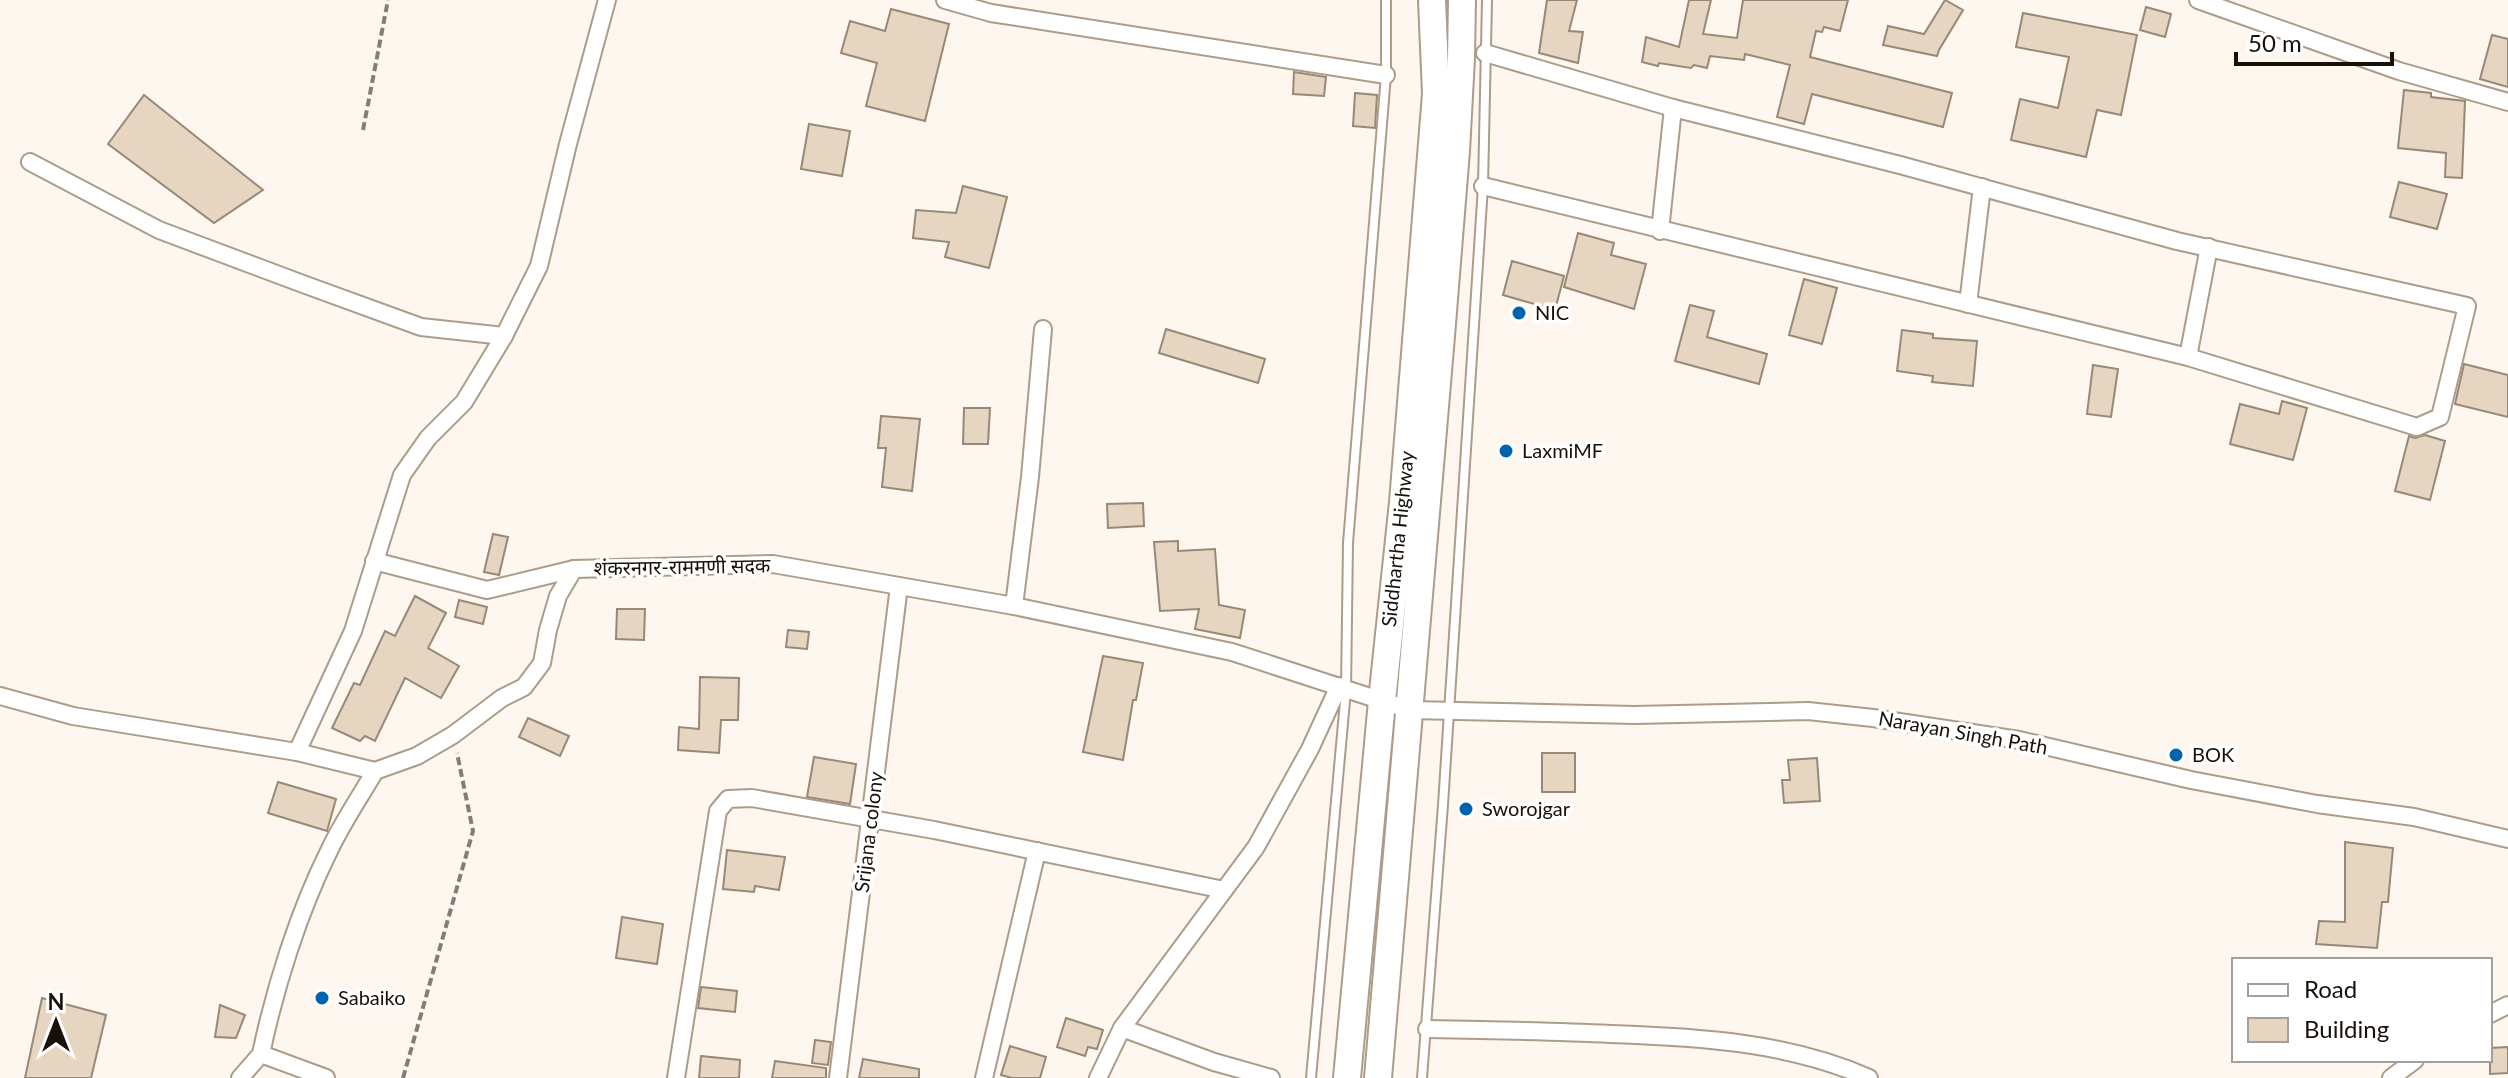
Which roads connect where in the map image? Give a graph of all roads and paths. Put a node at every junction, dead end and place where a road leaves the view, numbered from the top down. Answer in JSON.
{"nodes":[{"id":1,"x":388,"y":0,"type":"edge"},
{"id":2,"x":607,"y":0,"type":"edge"},
{"id":3,"x":945,"y":0,"type":"edge"},
{"id":4,"x":1386,"y":0,"type":"edge"},
{"id":5,"x":1432,"y":0,"type":"edge"},
{"id":6,"x":1462,"y":0,"type":"edge"},
{"id":7,"x":1487,"y":0,"type":"edge"},
{"id":8,"x":2198,"y":0,"type":"edge"},
{"id":9,"x":1485,"y":53,"type":"junction"},
{"id":10,"x":1386,"y":75,"type":"junction"},
{"id":11,"x":2508,"y":102,"type":"edge"},
{"id":12,"x":1673,"y":108,"type":"junction"},
{"id":13,"x":363,"y":130,"type":"dead end"},
{"id":14,"x":30,"y":162,"type":"dead end"},
{"id":15,"x":1483,"y":186,"type":"junction"},
{"id":16,"x":1982,"y":187,"type":"junction"},
{"id":17,"x":1660,"y":231,"type":"junction"},
{"id":18,"x":2209,"y":247,"type":"junction"},
{"id":19,"x":1968,"y":304,"type":"junction"},
{"id":20,"x":1043,"y":329,"type":"dead end"},
{"id":21,"x":504,"y":336,"type":"junction"},
{"id":22,"x":2188,"y":357,"type":"junction"},
{"id":23,"x":374,"y":561,"type":"junction"},
{"id":24,"x":574,"y":569,"type":"junction"},
{"id":25,"x":899,"y":586,"type":"junction"},
{"id":26,"x":1014,"y":606,"type":"junction"},
{"id":27,"x":1342,"y":688,"type":"junction"},
{"id":28,"x":0,"y":696,"type":"edge"},
{"id":29,"x":1382,"y":701,"type":"junction"},
{"id":30,"x":1410,"y":710,"type":"junction"},
{"id":31,"x":1448,"y":711,"type":"junction"},
{"id":32,"x":453,"y":735,"type":"junction"},
{"id":33,"x":297,"y":752,"type":"junction"},
{"id":34,"x":375,"y":771,"type":"junction"},
{"id":35,"x":870,"y":818,"type":"junction"},
{"id":36,"x":2508,"y":839,"type":"edge"},
{"id":37,"x":1037,"y":851,"type":"junction"},
{"id":38,"x":1224,"y":890,"type":"junction"},
{"id":39,"x":1122,"y":1028,"type":"junction"},
{"id":40,"x":1427,"y":1029,"type":"junction"},
{"id":41,"x":261,"y":1054,"type":"junction"},
{"id":42,"x":2412,"y":1062,"type":"edge"},
{"id":43,"x":240,"y":1078,"type":"edge"},
{"id":44,"x":326,"y":1078,"type":"edge"},
{"id":45,"x":403,"y":1078,"type":"edge"},
{"id":46,"x":676,"y":1078,"type":"edge"},
{"id":47,"x":838,"y":1078,"type":"edge"},
{"id":48,"x":984,"y":1078,"type":"edge"},
{"id":49,"x":1098,"y":1078,"type":"edge"},
{"id":50,"x":1271,"y":1078,"type":"edge"},
{"id":51,"x":1311,"y":1078,"type":"edge"},
{"id":52,"x":1347,"y":1078,"type":"edge"},
{"id":53,"x":1378,"y":1078,"type":"edge"},
{"id":54,"x":1422,"y":1078,"type":"edge"},
{"id":55,"x":1869,"y":1078,"type":"edge"},
{"id":56,"x":2391,"y":1078,"type":"edge"}],
"edges":[{"from":1,"to":13,"type":"path"},
{"from":2,"to":21,"type":"street"},
{"from":3,"to":10,"type":"street"},
{"from":4,"to":10,"type":"lane"},
{"from":5,"to":29,"type":"highway","name":"Siddhartha Highway"},
{"from":6,"to":30,"type":"highway","name":"Siddhartha Highway"},
{"from":7,"to":9,"type":"lane"},
{"from":8,"to":11,"type":"street"},
{"from":9,"to":12,"type":"street"},
{"from":9,"to":15,"type":"lane"},
{"from":10,"to":27,"type":"lane"},
{"from":12,"to":16,"type":"street"},
{"from":12,"to":17,"type":"street"},
{"from":14,"to":21,"type":"street"},
{"from":15,"to":17,"type":"street"},
{"from":15,"to":31,"type":"lane"},
{"from":16,"to":18,"type":"street"},
{"from":16,"to":19,"type":"street"},
{"from":17,"to":19,"type":"street"},
{"from":18,"to":22,"type":"street"},
{"from":18,"to":22,"type":"street"},
{"from":19,"to":22,"type":"street"},
{"from":20,"to":26,"type":"street"},
{"from":21,"to":23,"type":"street"},
{"from":23,"to":24,"type":"street"},
{"from":23,"to":33,"type":"street"},
{"from":24,"to":25,"type":"street","name":"शंकरनगर-राममणी सदक"},
{"from":24,"to":32,"type":"street","name":"शंकरनगर-राममणी सदक"},
{"from":25,"to":26,"type":"street","name":"शंकरनगर-राममणी सदक"},
{"from":25,"to":35,"type":"street","name":"Srijana colony"},
{"from":26,"to":27,"type":"street","name":"शंकरनगर-राममणी सदक"},
{"from":27,"to":29,"type":"street","name":"शंकरनगर-राममणी सदक"},
{"from":27,"to":38,"type":"street"},
{"from":27,"to":51,"type":"lane"},
{"from":28,"to":33,"type":"street"},
{"from":29,"to":30,"type":"street","name":"शंकरनगर-राममणी सदक"},
{"from":29,"to":52,"type":"highway","name":"Siddhartha Highway"},
{"from":30,"to":31,"type":"street","name":"Narayan Singh Path"},
{"from":30,"to":53,"type":"highway","name":"Siddhartha Highway"},
{"from":31,"to":36,"type":"street","name":"Narayan Singh Path"},
{"from":31,"to":40,"type":"lane"},
{"from":32,"to":34,"type":"street","name":"शंकरनगर-राममणी सदक"},
{"from":32,"to":45,"type":"path"},
{"from":33,"to":34,"type":"street"},
{"from":34,"to":41,"type":"street"},
{"from":35,"to":37,"type":"street"},
{"from":35,"to":46,"type":"street"},
{"from":35,"to":47,"type":"street","name":"Srijana colony"},
{"from":37,"to":38,"type":"street"},
{"from":37,"to":48,"type":"street"},
{"from":38,"to":39,"type":"street"},
{"from":39,"to":49,"type":"street"},
{"from":39,"to":50,"type":"street"},
{"from":40,"to":54,"type":"lane"},
{"from":40,"to":55,"type":"street"},
{"from":41,"to":43,"type":"street"},
{"from":41,"to":44,"type":"street"},
{"from":42,"to":56,"type":"street"}]}
